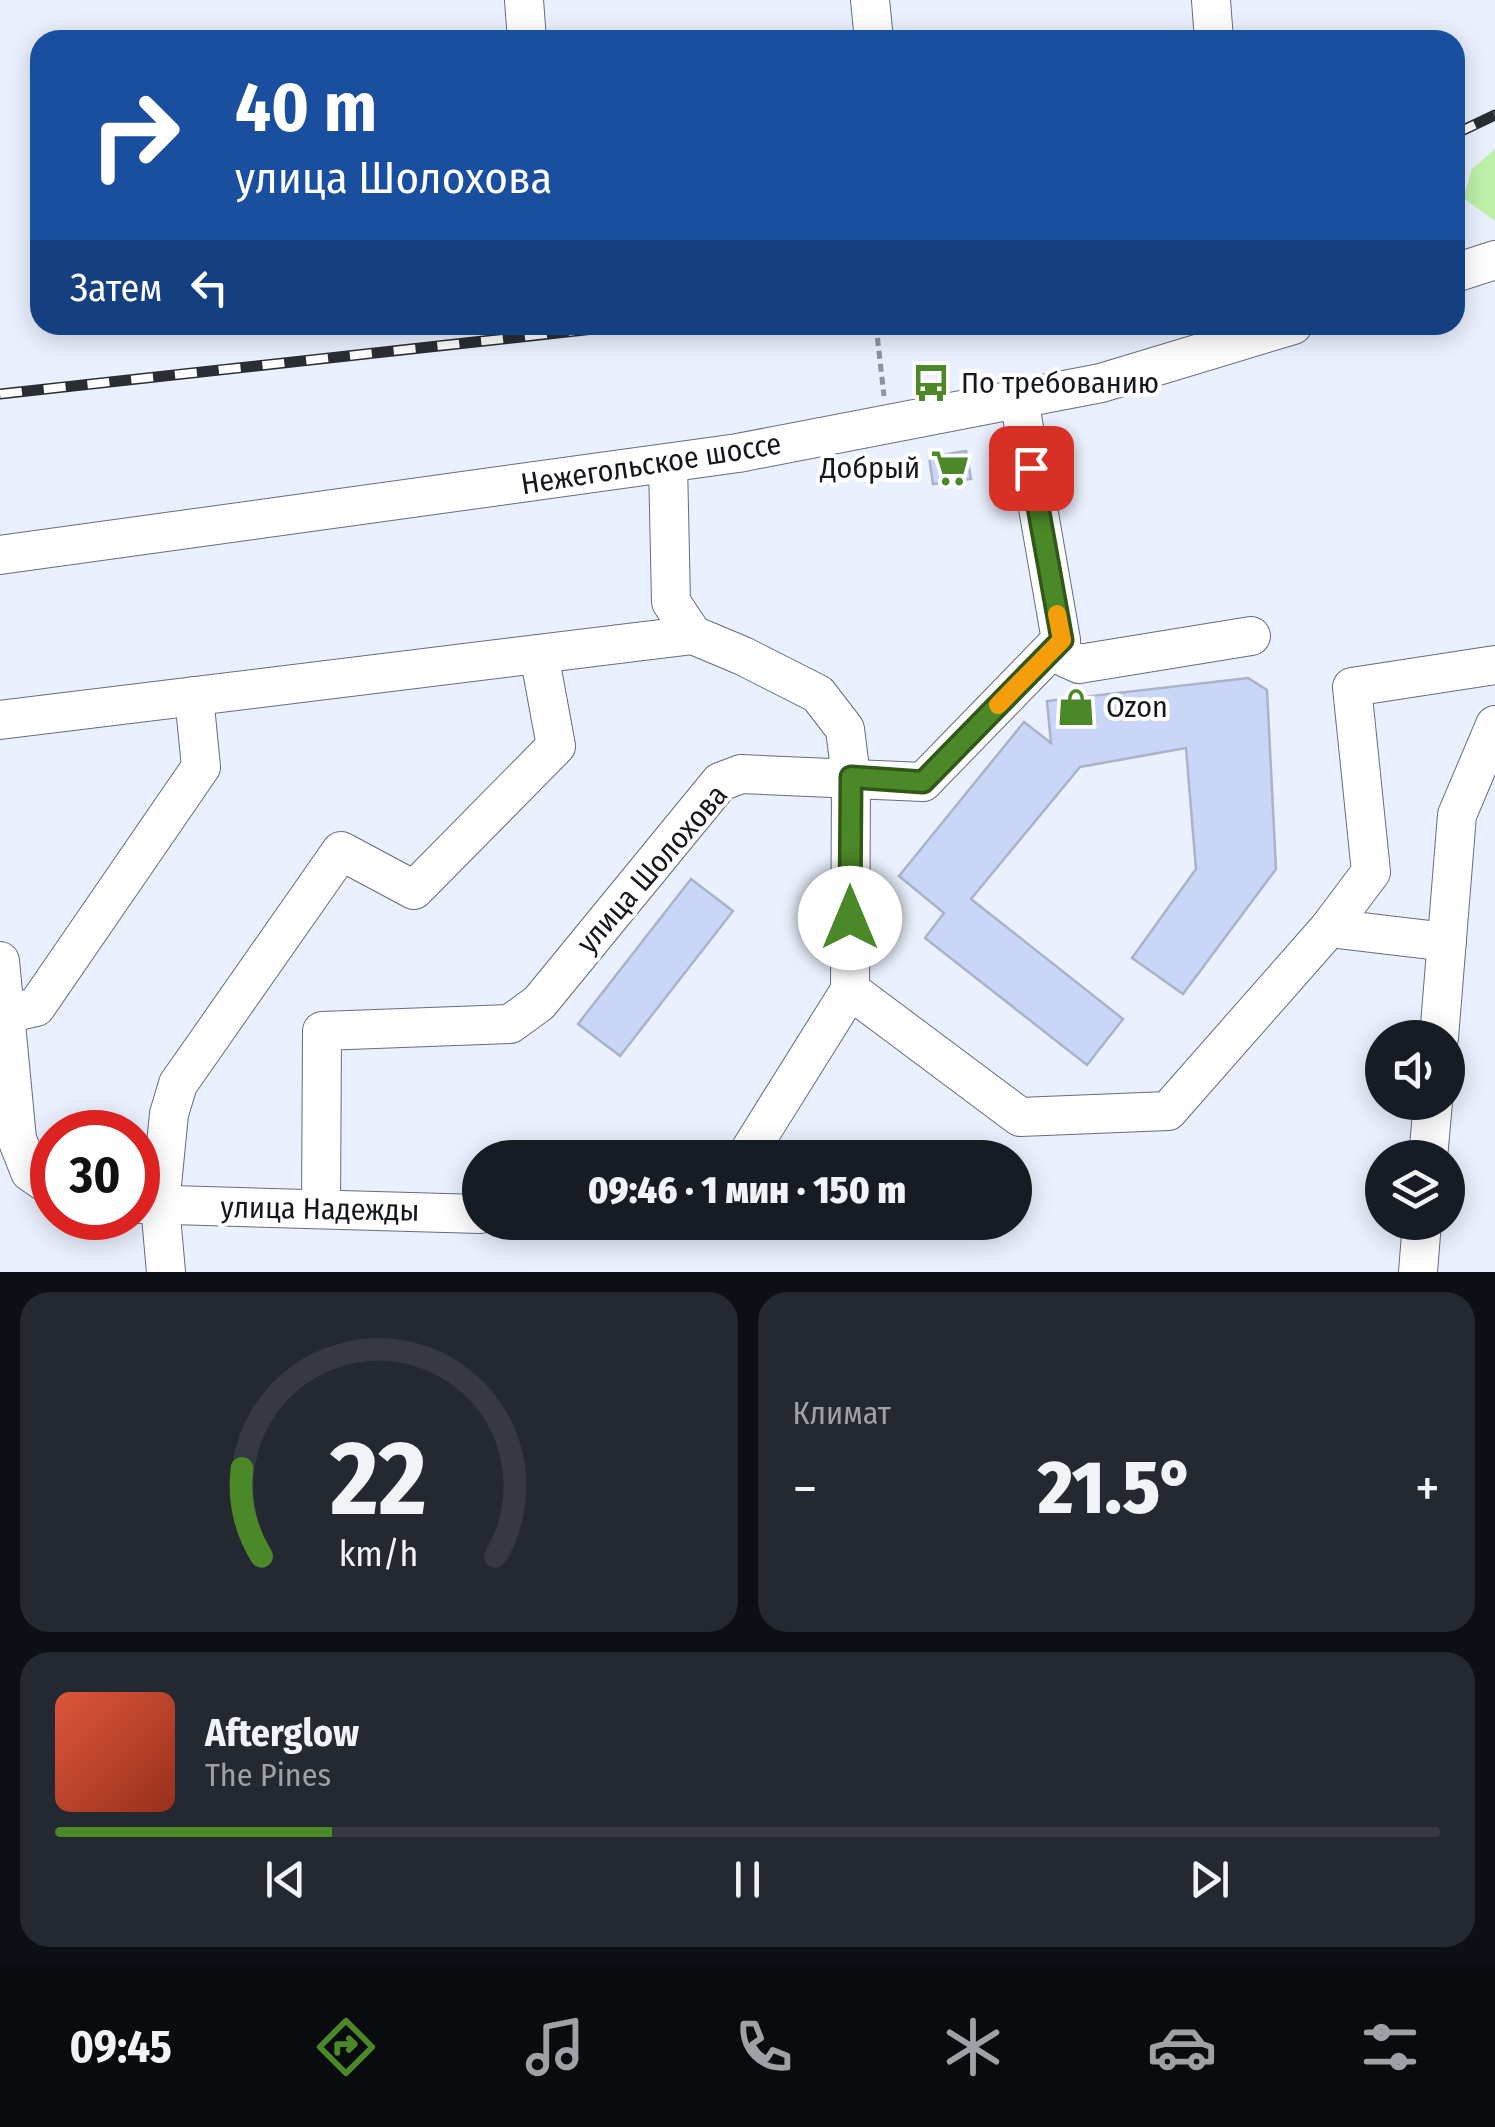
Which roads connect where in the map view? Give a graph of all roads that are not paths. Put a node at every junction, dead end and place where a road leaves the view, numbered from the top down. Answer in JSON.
{"nodes":[{"id":1,"x":524,"y":0,"type":"edge"},
{"id":2,"x":870,"y":0,"type":"edge"},
{"id":3,"x":1211,"y":0,"type":"edge"},
{"id":4,"x":526,"y":30,"type":"edge"},
{"id":5,"x":873,"y":30,"type":"edge"},
{"id":6,"x":1213,"y":30,"type":"edge"},
{"id":7,"x":1495,"y":260,"type":"edge"},
{"id":8,"x":1465,"y":269,"type":"edge"},
{"id":9,"x":1260,"y":335,"type":"edge"},
{"id":10,"x":1019,"y":399,"type":"junction"},
{"id":11,"x":668,"y":463,"type":"junction"},
{"id":12,"x":0,"y":555,"type":"edge"},
{"id":13,"x":692,"y":635,"type":"junction"},
{"id":14,"x":1251,"y":636,"type":"dead end"},
{"id":15,"x":1050,"y":651,"type":"junction"},
{"id":16,"x":539,"y":654,"type":"junction"},
{"id":17,"x":1495,"y":665,"type":"edge"},
{"id":18,"x":194,"y":696,"type":"junction"},
{"id":19,"x":0,"y":720,"type":"edge"},
{"id":20,"x":1495,"y":725,"type":"edge"},
{"id":21,"x":851,"y":777,"type":"junction"},
{"id":22,"x":1329,"y":928,"type":"junction"},
{"id":23,"x":1447,"y":942,"type":"junction"},
{"id":24,"x":0,"y":961,"type":"edge"},
{"id":25,"x":850,"y":990,"type":"junction"},
{"id":26,"x":5,"y":1014,"type":"junction"},
{"id":27,"x":1440,"y":1020,"type":"edge"},
{"id":28,"x":756,"y":1140,"type":"edge"},
{"id":29,"x":160,"y":1155,"type":"edge"},
{"id":30,"x":30,"y":1172,"type":"edge"},
{"id":31,"x":160,"y":1205,"type":"edge"},
{"id":32,"x":321,"y":1210,"type":"junction"},
{"id":33,"x":462,"y":1214,"type":"edge"},
{"id":34,"x":158,"y":1240,"type":"edge"},
{"id":35,"x":1421,"y":1240,"type":"edge"},
{"id":36,"x":166,"y":1272,"type":"edge"},
{"id":37,"x":1418,"y":1272,"type":"edge"}],
"edges":[{"from":1,"to":4,"type":"street"},
{"from":2,"to":5,"type":"street"},
{"from":3,"to":6,"type":"street"},
{"from":7,"to":8,"type":"street"},
{"from":9,"to":10,"type":"street","name":"Нежегольское шоссе"},
{"from":10,"to":11,"type":"street","name":"Нежегольское шоссе"},
{"from":10,"to":15,"type":"street"},
{"from":11,"to":12,"type":"street","name":"Нежегольское шоссе"},
{"from":11,"to":13,"type":"street"},
{"from":13,"to":16,"type":"street"},
{"from":13,"to":21,"type":"street"},
{"from":14,"to":15,"type":"street"},
{"from":15,"to":21,"type":"street","name":"улица Шолохова"},
{"from":16,"to":18,"type":"street"},
{"from":16,"to":29,"type":"street"},
{"from":17,"to":22,"type":"street"},
{"from":18,"to":19,"type":"street"},
{"from":18,"to":26,"type":"street"},
{"from":20,"to":23,"type":"street"},
{"from":21,"to":25,"type":"street"},
{"from":21,"to":32,"type":"street","name":"улица Шолохова"},
{"from":22,"to":23,"type":"street"},
{"from":22,"to":25,"type":"street"},
{"from":23,"to":27,"type":"street"},
{"from":24,"to":26,"type":"street"},
{"from":25,"to":28,"type":"street"},
{"from":26,"to":30,"type":"street"},
{"from":31,"to":32,"type":"street","name":"улица Надежды"},
{"from":32,"to":33,"type":"street","name":"улица Надежды"},
{"from":34,"to":36,"type":"street"},
{"from":35,"to":37,"type":"street"}]}
